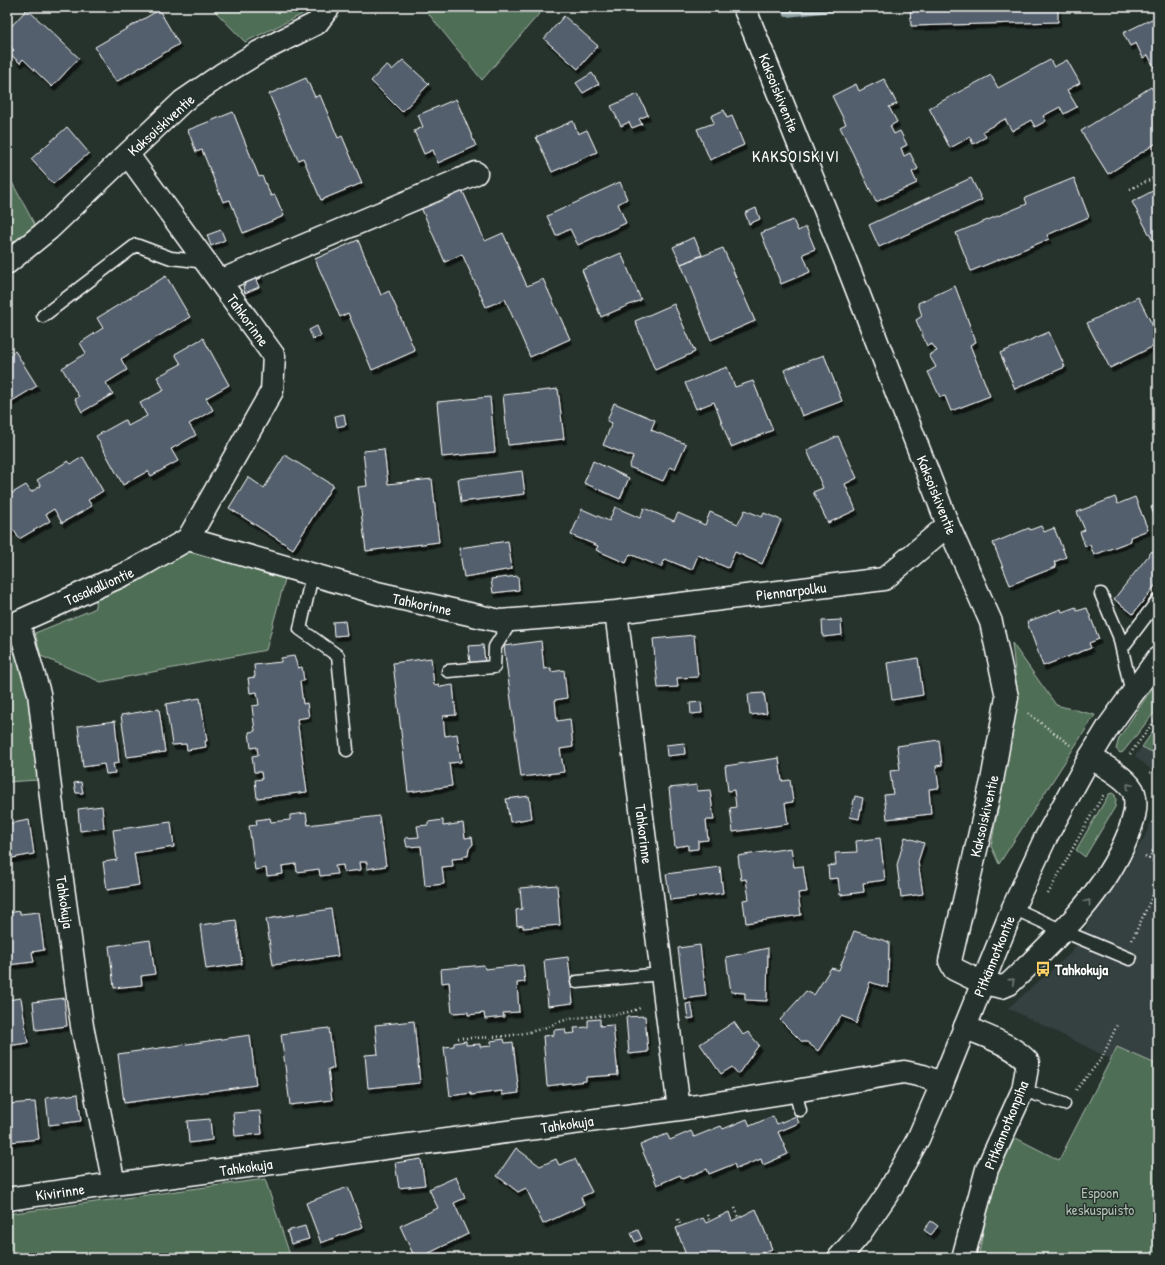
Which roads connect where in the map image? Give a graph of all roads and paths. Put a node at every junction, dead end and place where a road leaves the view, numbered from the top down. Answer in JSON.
{"nodes":[{"id":1,"x":329,"y":7,"type":"edge"},
{"id":2,"x":744,"y":7,"type":"edge"},
{"id":3,"x":128,"y":155,"type":"junction"},
{"id":4,"x":476,"y":173,"type":"dead end"},
{"id":5,"x":1158,"y":176,"type":"edge"},
{"id":6,"x":1130,"y":189,"type":"dead end"},
{"id":7,"x":206,"y":262,"type":"junction"},
{"id":8,"x":7,"y":263,"type":"edge"},
{"id":9,"x":220,"y":281,"type":"junction"},
{"id":10,"x":43,"y":316,"type":"dead end"},
{"id":11,"x":948,"y":525,"type":"junction"},
{"id":12,"x":188,"y":539,"type":"junction"},
{"id":13,"x":312,"y":575,"type":"junction"},
{"id":14,"x":1101,"y":594,"type":"dead end"},
{"id":15,"x":1158,"y":600,"type":"edge"},
{"id":16,"x":616,"y":612,"type":"junction"},
{"id":17,"x":512,"y":620,"type":"junction"},
{"id":18,"x":13,"y":624,"type":"edge"},
{"id":19,"x":1122,"y":648,"type":"junction"},
{"id":20,"x":1158,"y":658,"type":"edge"},
{"id":21,"x":448,"y":671,"type":"dead end"},
{"id":22,"x":1132,"y":694,"type":"junction"},
{"id":23,"x":1007,"y":697,"type":"junction"},
{"id":24,"x":348,"y":750,"type":"dead end"},
{"id":25,"x":1090,"y":758,"type":"junction"},
{"id":26,"x":1158,"y":839,"type":"edge"},
{"id":27,"x":1150,"y":859,"type":"dead end"},
{"id":28,"x":1158,"y":884,"type":"edge"},
{"id":29,"x":1013,"y":908,"type":"junction"},
{"id":30,"x":1063,"y":932,"type":"junction"},
{"id":31,"x":1127,"y":957,"type":"joint"},
{"id":32,"x":661,"y":974,"type":"junction"},
{"id":33,"x":638,"y":976,"type":"junction"},
{"id":34,"x":577,"y":982,"type":"dead end"},
{"id":35,"x":983,"y":983,"type":"junction"},
{"id":36,"x":1117,"y":1025,"type":"dead end"},
{"id":37,"x":965,"y":1027,"type":"junction"},
{"id":38,"x":458,"y":1038,"type":"dead end"},
{"id":39,"x":942,"y":1084,"type":"junction"},
{"id":40,"x":1023,"y":1090,"type":"junction"},
{"id":41,"x":1064,"y":1104,"type":"joint"},
{"id":42,"x":679,"y":1109,"type":"junction"},
{"id":43,"x":114,"y":1184,"type":"junction"},
{"id":44,"x":7,"y":1199,"type":"edge"},
{"id":45,"x":735,"y":1208,"type":"dead end"},
{"id":46,"x":708,"y":1215,"type":"dead end"},
{"id":47,"x":739,"y":1217,"type":"dead end"},
{"id":48,"x":678,"y":1219,"type":"dead end"},
{"id":49,"x":710,"y":1222,"type":"dead end"},
{"id":50,"x":681,"y":1226,"type":"dead end"},
{"id":51,"x":819,"y":1248,"type":"dead end"},
{"id":52,"x":809,"y":1258,"type":"edge"},
{"id":53,"x":839,"y":1258,"type":"edge"},
{"id":54,"x":963,"y":1258,"type":"edge"}],
"edges":[{"from":1,"to":3,"type":"street","name":"Kaksoiskiventie"},
{"from":2,"to":11,"type":"street","name":"Kaksoiskiventie"},
{"from":3,"to":7,"type":"street","name":"Tahkorinne"},
{"from":3,"to":8,"type":"street","name":"Kaksoiskiventie"},
{"from":4,"to":9,"type":"street"},
{"from":5,"to":6,"type":"path"},
{"from":7,"to":9,"type":"street","name":"Tahkorinne"},
{"from":7,"to":10,"type":"lane"},
{"from":9,"to":12,"type":"street","name":"Tahkorinne"},
{"from":11,"to":16,"type":"street","name":"Piennarpolku"},
{"from":11,"to":23,"type":"street","name":"Kaksoiskiventie"},
{"from":12,"to":13,"type":"street","name":"Tahkorinne"},
{"from":12,"to":18,"type":"street","name":"Tasakalliontie"},
{"from":13,"to":17,"type":"street","name":"Tahkorinne"},
{"from":13,"to":24,"type":"lane"},
{"from":14,"to":19,"type":"lane"},
{"from":15,"to":19,"type":"lane"},
{"from":16,"to":17,"type":"street","name":"Tahkorinne"},
{"from":16,"to":32,"type":"street","name":"Tahkorinne"},
{"from":17,"to":21,"type":"lane"},
{"from":18,"to":43,"type":"street","name":"Tahkokuja"},
{"from":19,"to":22,"type":"lane"},
{"from":20,"to":22,"type":"street","name":"Pitkännotkontie"},
{"from":22,"to":25,"type":"street","name":"Pitkännotkontie"},
{"from":23,"to":25,"type":"path"},
{"from":23,"to":35,"type":"street","name":"Kaksoiskiventie"},
{"from":25,"to":29,"type":"street","name":"Pitkännotkontie"},
{"from":30,"to":25,"type":"street","name":"Kaksoiskiventie","one_way":true},
{"from":26,"to":27,"type":"path"},
{"from":28,"to":31,"type":"path"},
{"from":29,"to":30,"type":"lane"},
{"from":29,"to":35,"type":"street","name":"Pitkännotkontie"},
{"from":30,"to":31,"type":"lane"},
{"from":35,"to":30,"type":"street","name":"Kaksoiskiventie","one_way":true},
{"from":32,"to":33,"type":"lane"},
{"from":32,"to":42,"type":"street","name":"Tahkorinne"},
{"from":33,"to":34,"type":"lane"},
{"from":33,"to":38,"type":"path"},
{"from":35,"to":37,"type":"street","name":"Pitkännotkontie"},
{"from":36,"to":41,"type":"path"},
{"from":37,"to":39,"type":"street","name":"Pitkännotkontie"},
{"from":37,"to":40,"type":"street","name":"Pitkännotkonpiha"},
{"from":39,"to":42,"type":"street","name":"Tahkokuja"},
{"from":39,"to":53,"type":"street","name":"Pitkännotkontie"},
{"from":40,"to":41,"type":"lane"},
{"from":40,"to":54,"type":"street","name":"Pitkännotkonpiha"},
{"from":42,"to":43,"type":"street","name":"Tahkokuja"},
{"from":43,"to":44,"type":"street","name":"Kivirinne"},
{"from":45,"to":47,"type":"path"},
{"from":46,"to":49,"type":"path"},
{"from":48,"to":50,"type":"path"},
{"from":51,"to":52,"type":"path"}]}
